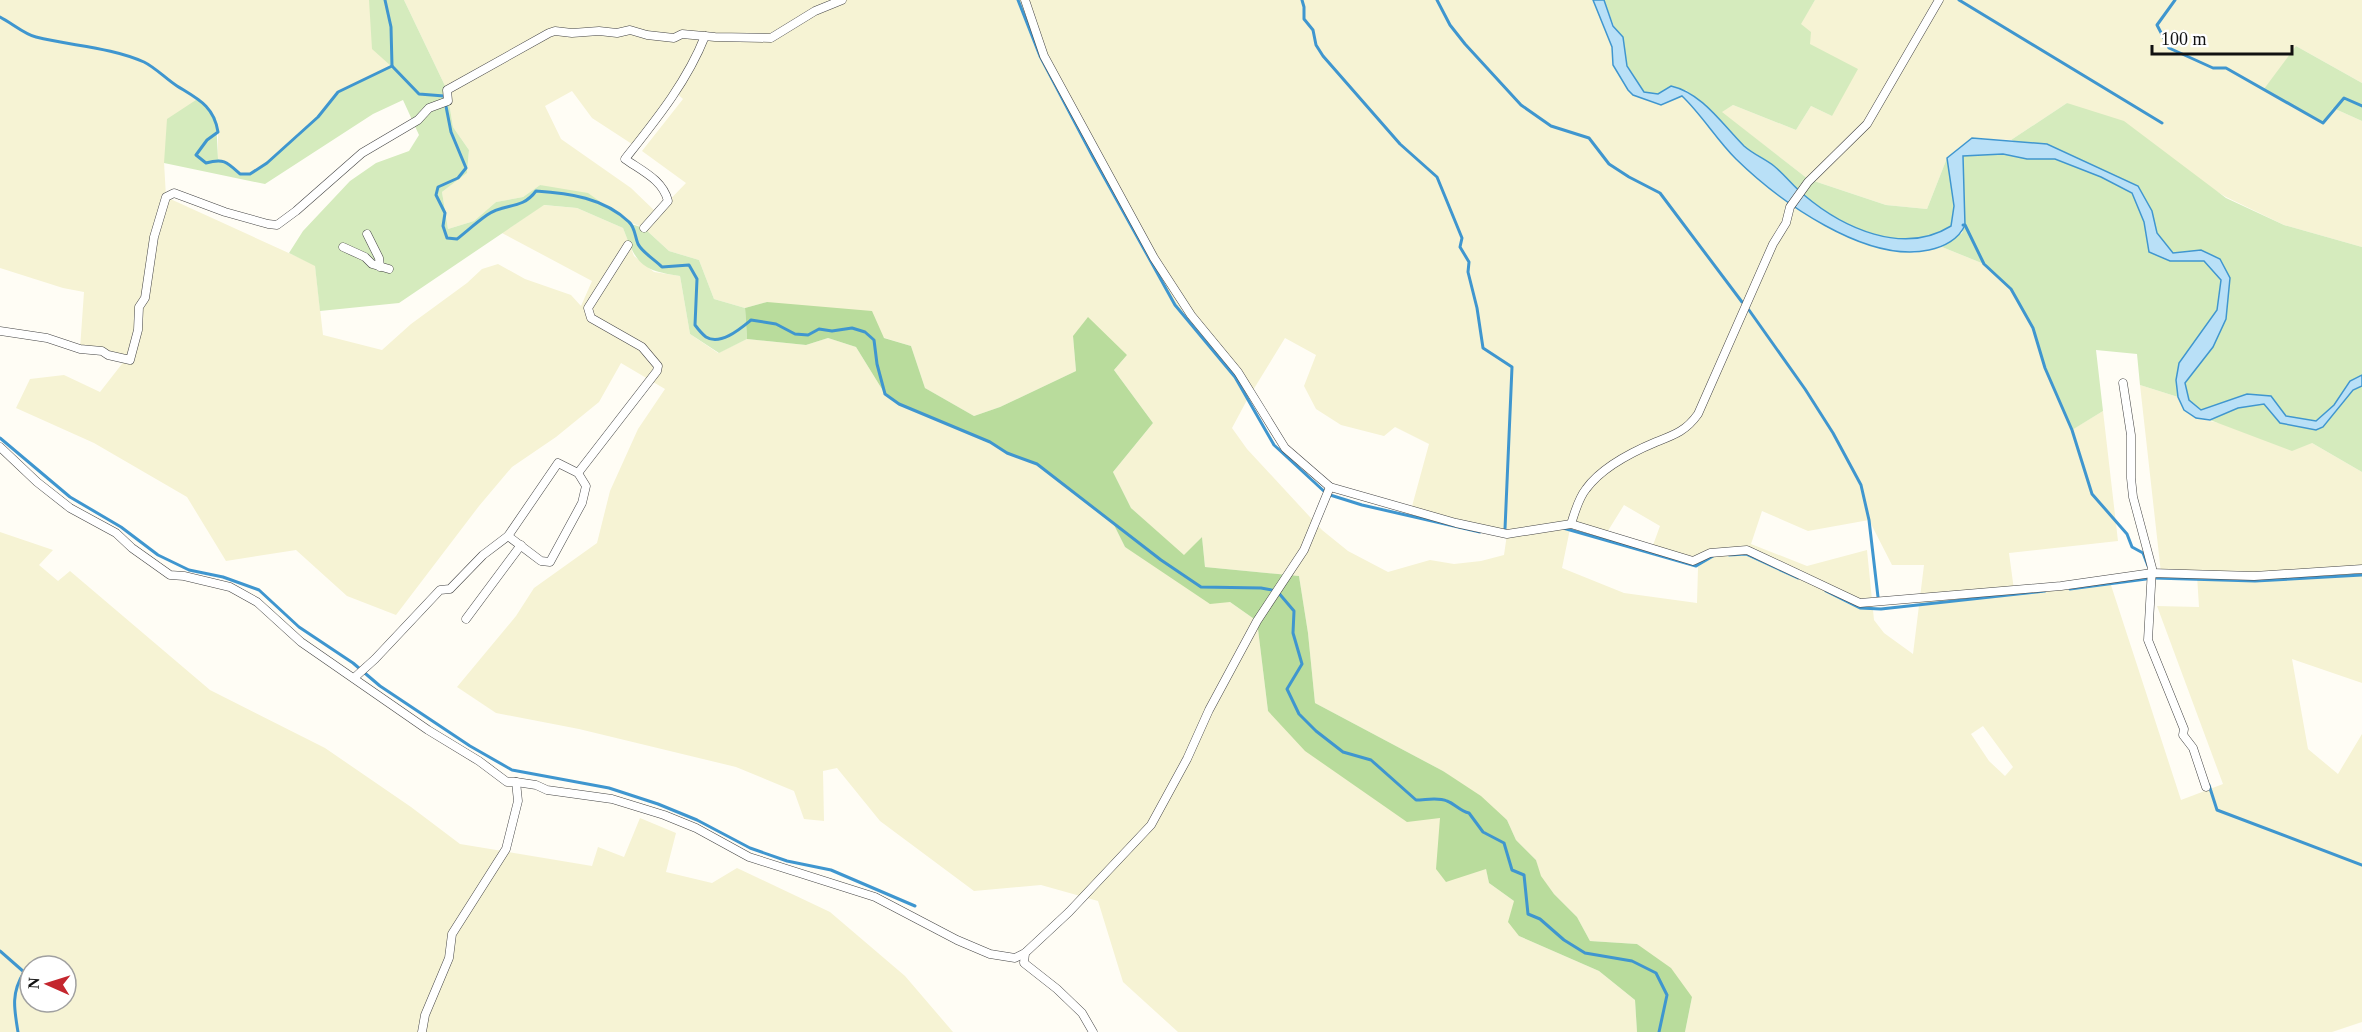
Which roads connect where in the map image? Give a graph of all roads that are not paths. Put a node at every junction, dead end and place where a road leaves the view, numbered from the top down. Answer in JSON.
{"nodes":[{"id":1,"x":842,"y":0,"type":"edge"},
{"id":2,"x":1025,"y":0,"type":"edge"},
{"id":3,"x":1939,"y":0,"type":"edge"},
{"id":4,"x":705,"y":36,"type":"junction"},
{"id":5,"x":644,"y":228,"type":"dead end"},
{"id":6,"x":367,"y":234,"type":"dead end"},
{"id":7,"x":628,"y":245,"type":"dead end"},
{"id":8,"x":343,"y":247,"type":"dead end"},
{"id":9,"x":380,"y":267,"type":"junction"},
{"id":10,"x":389,"y":269,"type":"dead end"},
{"id":11,"x":0,"y":331,"type":"edge"},
{"id":12,"x":2123,"y":383,"type":"dead end"},
{"id":13,"x":0,"y":447,"type":"edge"},
{"id":14,"x":578,"y":473,"type":"junction"},
{"id":15,"x":1330,"y":487,"type":"junction"},
{"id":16,"x":1571,"y":524,"type":"junction"},
{"id":17,"x":508,"y":536,"type":"junction"},
{"id":18,"x":521,"y":545,"type":"junction"},
{"id":19,"x":2362,"y":569,"type":"edge"},
{"id":20,"x":2152,"y":573,"type":"junction"},
{"id":21,"x":466,"y":619,"type":"dead end"},
{"id":22,"x":354,"y":678,"type":"junction"},
{"id":23,"x":516,"y":782,"type":"junction"},
{"id":24,"x":2206,"y":787,"type":"dead end"},
{"id":25,"x":1025,"y":953,"type":"junction"},
{"id":26,"x":422,"y":1032,"type":"edge"},
{"id":27,"x":1093,"y":1032,"type":"edge"}],
"edges":[{"from":1,"to":4,"type":"street"},
{"from":2,"to":15,"type":"street"},
{"from":3,"to":16,"type":"street"},
{"from":4,"to":5,"type":"street"},
{"from":4,"to":11,"type":"street"},
{"from":6,"to":9,"type":"street"},
{"from":7,"to":14,"type":"street"},
{"from":8,"to":9,"type":"street"},
{"from":9,"to":10,"type":"street"},
{"from":12,"to":20,"type":"street"},
{"from":13,"to":22,"type":"street"},
{"from":14,"to":17,"type":"street"},
{"from":14,"to":18,"type":"street"},
{"from":15,"to":16,"type":"street"},
{"from":15,"to":25,"type":"street"},
{"from":16,"to":20,"type":"street"},
{"from":17,"to":18,"type":"street"},
{"from":17,"to":22,"type":"street"},
{"from":18,"to":21,"type":"street"},
{"from":19,"to":20,"type":"street"},
{"from":20,"to":24,"type":"street"},
{"from":22,"to":23,"type":"street"},
{"from":23,"to":25,"type":"street"},
{"from":23,"to":26,"type":"street"},
{"from":25,"to":27,"type":"street"}]}
